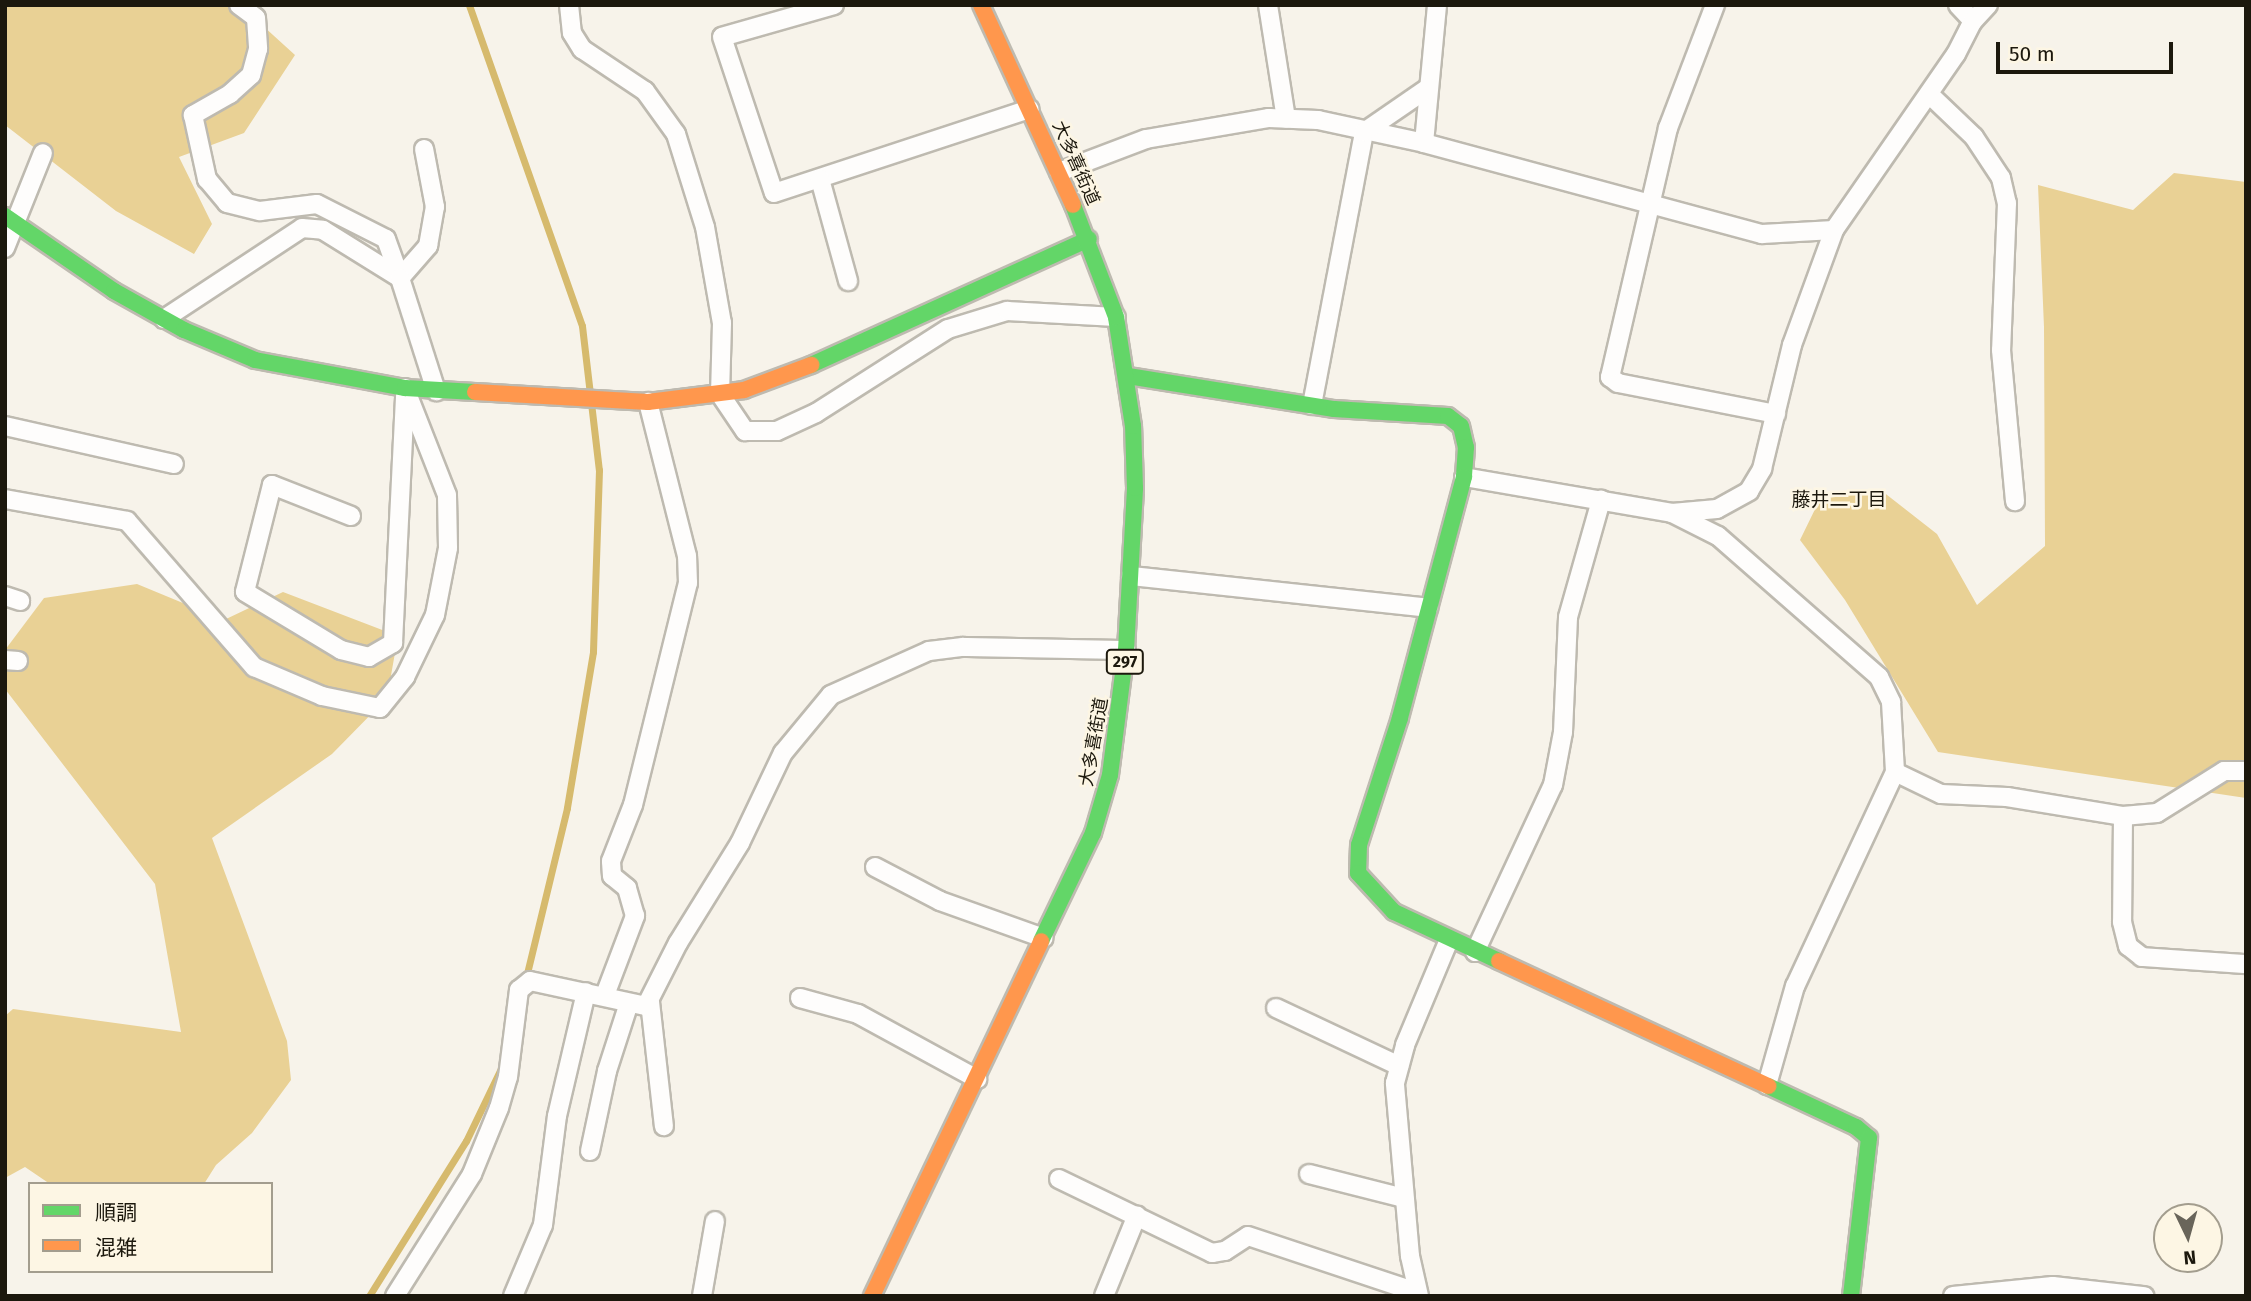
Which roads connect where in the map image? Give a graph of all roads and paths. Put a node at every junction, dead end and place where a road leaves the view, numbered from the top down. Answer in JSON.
{"nodes":[{"id":1,"x":239,"y":5,"type":"edge"},
{"id":2,"x":569,"y":5,"type":"edge"},
{"id":3,"x":834,"y":5,"type":"edge"},
{"id":4,"x":981,"y":5,"type":"edge"},
{"id":5,"x":1268,"y":5,"type":"edge"},
{"id":6,"x":1437,"y":5,"type":"edge"},
{"id":7,"x":1715,"y":5,"type":"edge"},
{"id":8,"x":1958,"y":5,"type":"edge"},
{"id":9,"x":1988,"y":5,"type":"edge"},
{"id":10,"x":1973,"y":20,"type":"junction"},
{"id":11,"x":1428,"y":88,"type":"junction"},
{"id":12,"x":1929,"y":94,"type":"junction"},
{"id":13,"x":1030,"y":108,"type":"junction"},
{"id":14,"x":1286,"y":118,"type":"junction"},
{"id":15,"x":1364,"y":132,"type":"junction"},
{"id":16,"x":1424,"y":143,"type":"junction"},
{"id":17,"x":424,"y":149,"type":"dead end"},
{"id":18,"x":43,"y":153,"type":"dead end"},
{"id":19,"x":1059,"y":172,"type":"junction"},
{"id":20,"x":820,"y":179,"type":"junction"},
{"id":21,"x":1649,"y":204,"type":"junction"},
{"id":22,"x":10,"y":220,"type":"edge"},
{"id":23,"x":1834,"y":230,"type":"junction"},
{"id":24,"x":1089,"y":239,"type":"junction"},
{"id":25,"x":5,"y":248,"type":"edge"},
{"id":26,"x":400,"y":278,"type":"junction"},
{"id":27,"x":848,"y":281,"type":"dead end"},
{"id":28,"x":1116,"y":317,"type":"junction"},
{"id":29,"x":164,"y":318,"type":"junction"},
{"id":30,"x":1128,"y":376,"type":"junction"},
{"id":31,"x":405,"y":388,"type":"junction"},
{"id":32,"x":436,"y":391,"type":"junction"},
{"id":33,"x":720,"y":394,"type":"junction"},
{"id":34,"x":648,"y":402,"type":"junction"},
{"id":35,"x":1312,"y":405,"type":"junction"},
{"id":36,"x":1776,"y":414,"type":"junction"},
{"id":37,"x":5,"y":426,"type":"edge"},
{"id":38,"x":174,"y":464,"type":"dead end"},
{"id":39,"x":1464,"y":477,"type":"junction"},
{"id":40,"x":5,"y":499,"type":"edge"},
{"id":41,"x":1601,"y":500,"type":"junction"},
{"id":42,"x":2015,"y":502,"type":"dead end"},
{"id":43,"x":1672,"y":513,"type":"junction"},
{"id":44,"x":351,"y":516,"type":"dead end"},
{"id":45,"x":1130,"y":576,"type":"junction"},
{"id":46,"x":1428,"y":608,"type":"junction"},
{"id":47,"x":1126,"y":650,"type":"junction"},
{"id":48,"x":2246,"y":771,"type":"edge"},
{"id":49,"x":1895,"y":772,"type":"junction"},
{"id":50,"x":2123,"y":816,"type":"junction"},
{"id":51,"x":875,"y":867,"type":"dead end"},
{"id":52,"x":1044,"y":938,"type":"junction"},
{"id":53,"x":1449,"y":940,"type":"junction"},
{"id":54,"x":1475,"y":952,"type":"junction"},
{"id":55,"x":2246,"y":964,"type":"edge"},
{"id":56,"x":586,"y":992,"type":"junction"},
{"id":57,"x":605,"y":995,"type":"junction"},
{"id":58,"x":800,"y":998,"type":"dead end"},
{"id":59,"x":650,"y":1002,"type":"junction"},
{"id":60,"x":629,"y":1003,"type":"junction"},
{"id":61,"x":1276,"y":1008,"type":"dead end"},
{"id":62,"x":1399,"y":1066,"type":"junction"},
{"id":63,"x":977,"y":1079,"type":"junction"},
{"id":64,"x":1767,"y":1085,"type":"junction"},
{"id":65,"x":664,"y":1126,"type":"dead end"},
{"id":66,"x":590,"y":1151,"type":"dead end"},
{"id":67,"x":1309,"y":1174,"type":"dead end"},
{"id":68,"x":1059,"y":1179,"type":"dead end"},
{"id":69,"x":1404,"y":1198,"type":"junction"},
{"id":70,"x":1137,"y":1214,"type":"junction"},
{"id":71,"x":715,"y":1221,"type":"dead end"},
{"id":72,"x":1418,"y":1294,"type":"edge"},
{"id":73,"x":395,"y":1296,"type":"edge"},
{"id":74,"x":513,"y":1296,"type":"edge"},
{"id":75,"x":702,"y":1296,"type":"edge"},
{"id":76,"x":872,"y":1296,"type":"edge"},
{"id":77,"x":1104,"y":1296,"type":"edge"},
{"id":78,"x":1851,"y":1296,"type":"edge"},
{"id":79,"x":1954,"y":1296,"type":"edge"},
{"id":80,"x":2144,"y":1296,"type":"edge"}],
"edges":[{"from":1,"to":26,"type":"street"},
{"from":2,"to":33,"type":"street"},
{"from":3,"to":20,"type":"street"},
{"from":4,"to":13,"type":"main road","name":"大多喜街道","number":"297"},
{"from":5,"to":14,"type":"street"},
{"from":6,"to":11,"type":"street"},
{"from":7,"to":21,"type":"street"},
{"from":8,"to":10,"type":"street"},
{"from":9,"to":10,"type":"street"},
{"from":10,"to":12,"type":"street"},
{"from":11,"to":15,"type":"street"},
{"from":11,"to":16,"type":"street"},
{"from":12,"to":23,"type":"street"},
{"from":12,"to":42,"type":"street"},
{"from":13,"to":19,"type":"main road","name":"大多喜街道","number":"297"},
{"from":13,"to":20,"type":"street"},
{"from":14,"to":15,"type":"street"},
{"from":14,"to":19,"type":"street"},
{"from":15,"to":16,"type":"street"},
{"from":15,"to":35,"type":"street"},
{"from":16,"to":21,"type":"street"},
{"from":17,"to":26,"type":"street"},
{"from":18,"to":22,"type":"street"},
{"from":19,"to":24,"type":"main road","name":"大多喜街道","number":"297"},
{"from":20,"to":27,"type":"street"},
{"from":21,"to":23,"type":"street"},
{"from":21,"to":36,"type":"street"},
{"from":22,"to":25,"type":"street"},
{"from":22,"to":29,"type":"main road"},
{"from":23,"to":36,"type":"street"},
{"from":24,"to":28,"type":"main road","name":"大多喜街道","number":"297"},
{"from":24,"to":33,"type":"main road"},
{"from":26,"to":29,"type":"street"},
{"from":26,"to":32,"type":"street"},
{"from":28,"to":30,"type":"main road","name":"大多喜街道","number":"297"},
{"from":28,"to":33,"type":"street"},
{"from":29,"to":31,"type":"main road"},
{"from":30,"to":35,"type":"main road"},
{"from":30,"to":45,"type":"main road","name":"大多喜街道","number":"297"},
{"from":31,"to":32,"type":"main road"},
{"from":31,"to":40,"type":"street"},
{"from":31,"to":44,"type":"street"},
{"from":32,"to":34,"type":"main road"},
{"from":33,"to":34,"type":"main road"},
{"from":34,"to":57,"type":"street"},
{"from":35,"to":39,"type":"main road"},
{"from":36,"to":43,"type":"street"},
{"from":37,"to":38,"type":"street"},
{"from":39,"to":41,"type":"street"},
{"from":39,"to":46,"type":"main road"},
{"from":41,"to":43,"type":"street"},
{"from":41,"to":54,"type":"street"},
{"from":43,"to":49,"type":"street"},
{"from":45,"to":46,"type":"street"},
{"from":45,"to":47,"type":"main road","name":"大多喜街道","number":"297"},
{"from":46,"to":53,"type":"main road"},
{"from":47,"to":52,"type":"main road","name":"大多喜街道","number":"297"},
{"from":47,"to":59,"type":"street"},
{"from":48,"to":50,"type":"street"},
{"from":49,"to":50,"type":"street"},
{"from":49,"to":64,"type":"street"},
{"from":50,"to":55,"type":"street"},
{"from":51,"to":52,"type":"street"},
{"from":52,"to":63,"type":"main road","name":"大多喜街道","number":"297"},
{"from":53,"to":54,"type":"main road"},
{"from":53,"to":62,"type":"street"},
{"from":54,"to":64,"type":"main road"},
{"from":56,"to":57,"type":"street"},
{"from":56,"to":73,"type":"street"},
{"from":56,"to":74,"type":"street"},
{"from":57,"to":60,"type":"street"},
{"from":58,"to":63,"type":"street"},
{"from":59,"to":60,"type":"street"},
{"from":59,"to":65,"type":"street"},
{"from":60,"to":66,"type":"street"},
{"from":61,"to":62,"type":"street"},
{"from":62,"to":69,"type":"street"},
{"from":63,"to":76,"type":"main road","name":"大多喜街道","number":"297"},
{"from":64,"to":78,"type":"main road"},
{"from":67,"to":69,"type":"street"},
{"from":68,"to":70,"type":"street"},
{"from":69,"to":72,"type":"street"},
{"from":70,"to":72,"type":"street"},
{"from":70,"to":77,"type":"street"},
{"from":71,"to":75,"type":"street"},
{"from":79,"to":80,"type":"street"}]}
